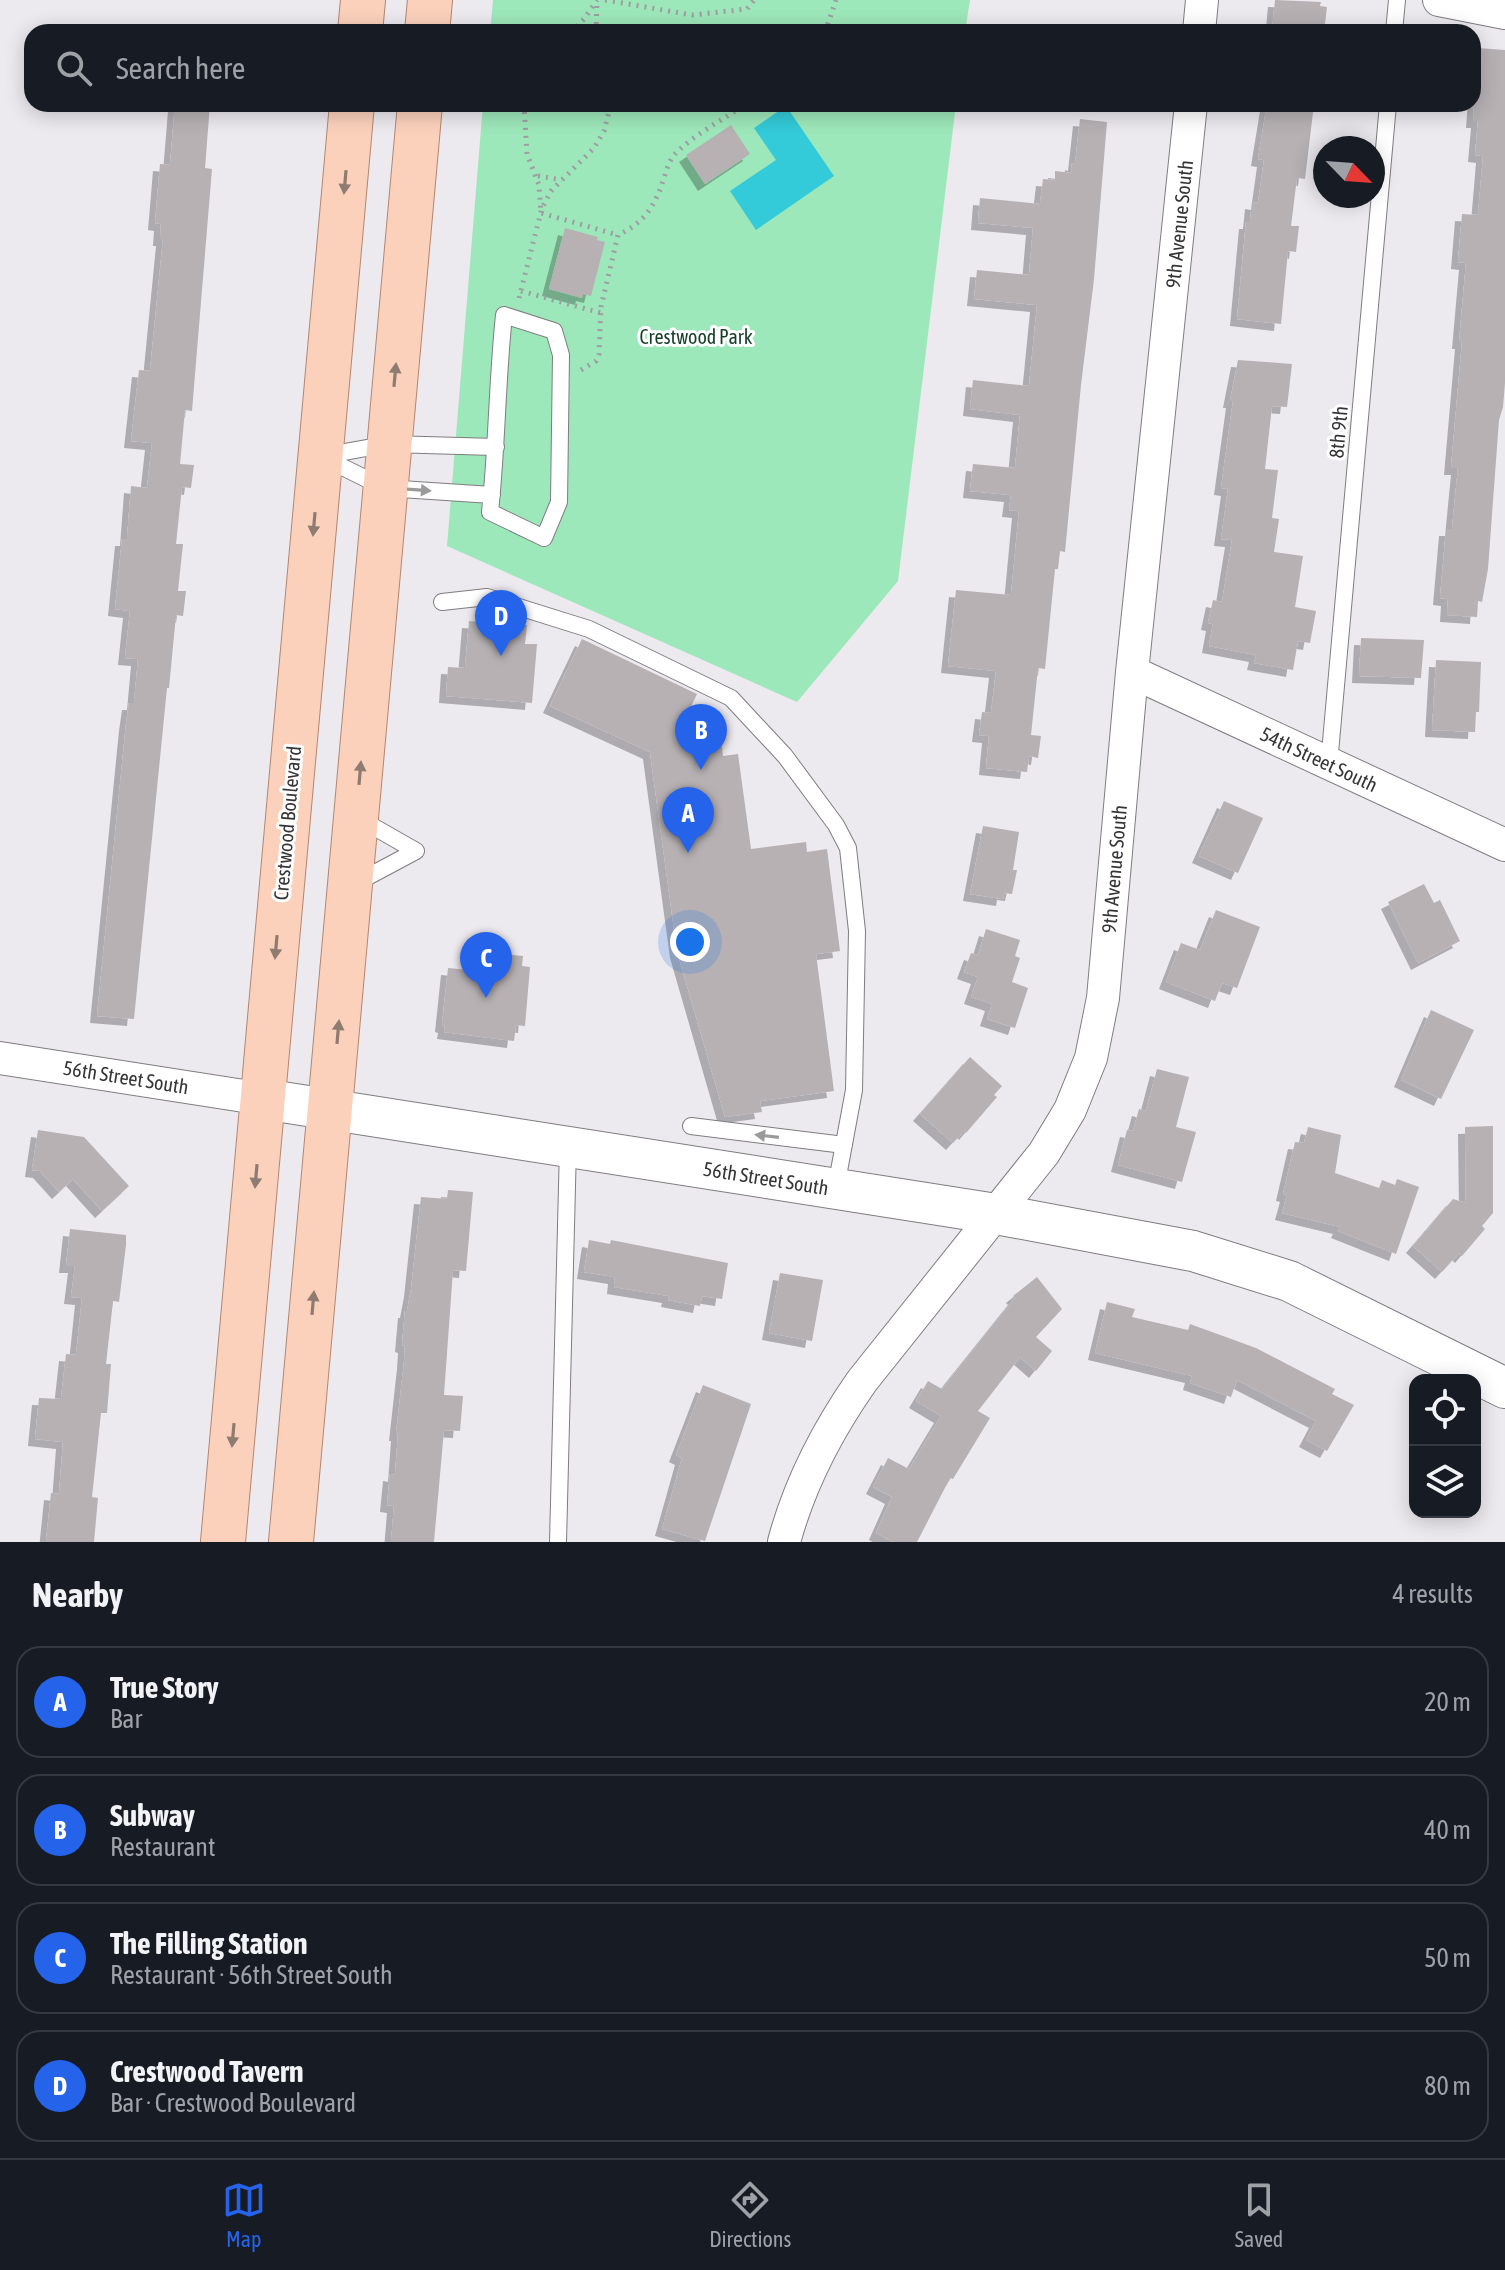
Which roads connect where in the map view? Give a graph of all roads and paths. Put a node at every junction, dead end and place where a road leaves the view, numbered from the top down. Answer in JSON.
{"nodes":[{"id":1,"x":363,"y":0,"type":"edge"},
{"id":2,"x":430,"y":0,"type":"edge"},
{"id":3,"x":597,"y":0,"type":"edge"},
{"id":4,"x":605,"y":0,"type":"edge"},
{"id":5,"x":754,"y":0,"type":"edge"},
{"id":6,"x":836,"y":0,"type":"edge"},
{"id":7,"x":1202,"y":0,"type":"edge"},
{"id":8,"x":1397,"y":0,"type":"edge"},
{"id":9,"x":1439,"y":0,"type":"edge"},
{"id":10,"x":1505,"y":13,"type":"edge"},
{"id":11,"x":361,"y":24,"type":"edge"},
{"id":12,"x":428,"y":24,"type":"edge"},
{"id":13,"x":579,"y":24,"type":"edge"},
{"id":14,"x":596,"y":24,"type":"edge"},
{"id":15,"x":828,"y":24,"type":"edge"},
{"id":16,"x":1200,"y":24,"type":"edge"},
{"id":17,"x":1395,"y":24,"type":"edge"},
{"id":18,"x":351,"y":112,"type":"edge"},
{"id":19,"x":419,"y":112,"type":"edge"},
{"id":20,"x":524,"y":112,"type":"edge"},
{"id":21,"x":609,"y":112,"type":"edge"},
{"id":22,"x":734,"y":112,"type":"edge"},
{"id":23,"x":1190,"y":112,"type":"edge"},
{"id":24,"x":1387,"y":112,"type":"edge"},
{"id":25,"x":537,"y":176,"type":"junction"},
{"id":26,"x":562,"y":180,"type":"junction"},
{"id":27,"x":541,"y":213,"type":"junction"},
{"id":28,"x":618,"y":235,"type":"junction"},
{"id":29,"x":521,"y":291,"type":"junction"},
{"id":30,"x":601,"y":313,"type":"junction"},
{"id":31,"x":514,"y":318,"type":"junction"},
{"id":32,"x":560,"y":369,"type":"junction"},
{"id":33,"x":389,"y":444,"type":"junction"},
{"id":34,"x":496,"y":447,"type":"junction"},
{"id":35,"x":320,"y":456,"type":"junction"},
{"id":36,"x":385,"y":488,"type":"junction"},
{"id":37,"x":492,"y":495,"type":"junction"},
{"id":38,"x":442,"y":602,"type":"dead end"},
{"id":39,"x":1132,"y":672,"type":"junction"},
{"id":40,"x":1329,"y":764,"type":"junction"},
{"id":41,"x":357,"y":817,"type":"junction"},
{"id":42,"x":1505,"y":845,"type":"edge"},
{"id":43,"x":351,"y":886,"type":"junction"},
{"id":44,"x":0,"y":1058,"type":"edge"},
{"id":45,"x":263,"y":1099,"type":"junction"},
{"id":46,"x":331,"y":1110,"type":"junction"},
{"id":47,"x":691,"y":1126,"type":"dead end"},
{"id":48,"x":844,"y":1145,"type":"junction"},
{"id":49,"x":568,"y":1146,"type":"junction"},
{"id":50,"x":835,"y":1190,"type":"junction"},
{"id":51,"x":996,"y":1214,"type":"junction"},
{"id":52,"x":1505,"y":1388,"type":"edge"},
{"id":53,"x":223,"y":1542,"type":"edge"},
{"id":54,"x":291,"y":1542,"type":"edge"},
{"id":55,"x":558,"y":1542,"type":"edge"},
{"id":56,"x":784,"y":1542,"type":"edge"}],
"edges":[{"from":1,"to":11,"type":"main road"},
{"from":2,"to":12,"type":"main road"},
{"from":3,"to":13,"type":"path"},
{"from":3,"to":14,"type":"path"},
{"from":4,"to":5,"type":"path"},
{"from":6,"to":15,"type":"path"},
{"from":7,"to":16,"type":"street"},
{"from":8,"to":17,"type":"lane"},
{"from":9,"to":10,"type":"street"},
{"from":18,"to":35,"type":"main road","name":"Crestwood Boulevard","one_way":true},
{"from":33,"to":19,"type":"main road","one_way":true},
{"from":20,"to":25,"type":"path"},
{"from":21,"to":26,"type":"path"},
{"from":22,"to":28,"type":"path"},
{"from":23,"to":39,"type":"street","name":"9th Avenue South"},
{"from":24,"to":40,"type":"lane","name":"8th 9th"},
{"from":25,"to":26,"type":"path"},
{"from":25,"to":27,"type":"path"},
{"from":26,"to":27,"type":"path"},
{"from":27,"to":28,"type":"path"},
{"from":27,"to":29,"type":"path"},
{"from":28,"to":30,"type":"path"},
{"from":29,"to":30,"type":"path"},
{"from":29,"to":31,"type":"path"},
{"from":30,"to":32,"type":"path"},
{"from":31,"to":32,"type":"lane"},
{"from":31,"to":34,"type":"lane"},
{"from":32,"to":37,"type":"lane"},
{"from":33,"to":34,"type":"lane"},
{"from":33,"to":35,"type":"lane"},
{"from":33,"to":36,"type":"main road"},
{"from":34,"to":37,"type":"lane"},
{"from":35,"to":36,"type":"lane"},
{"from":35,"to":45,"type":"main road","name":"Crestwood Boulevard","one_way":true},
{"from":36,"to":37,"type":"lane","one_way":true},
{"from":41,"to":36,"type":"main road","one_way":true},
{"from":38,"to":48,"type":"lane"},
{"from":39,"to":40,"type":"street","name":"54th Street South"},
{"from":39,"to":51,"type":"street","name":"9th Avenue South"},
{"from":40,"to":42,"type":"street","name":"54th Street South"},
{"from":41,"to":43,"type":"main road"},
{"from":41,"to":43,"type":"lane"},
{"from":46,"to":43,"type":"main road","one_way":true},
{"from":44,"to":45,"type":"street","name":"56th Street South"},
{"from":45,"to":46,"type":"street","name":"56th Street South"},
{"from":45,"to":53,"type":"main road","name":"Crestwood Boulevard","one_way":true},
{"from":46,"to":49,"type":"street","name":"56th Street South"},
{"from":54,"to":46,"type":"main road","one_way":true},
{"from":48,"to":47,"type":"lane","one_way":true},
{"from":48,"to":50,"type":"lane"},
{"from":49,"to":50,"type":"street","name":"56th Street South"},
{"from":49,"to":55,"type":"lane"},
{"from":50,"to":51,"type":"street","name":"56th Street South"},
{"from":51,"to":52,"type":"street","name":"56th Street South"},
{"from":51,"to":56,"type":"street","name":"9th Avenue South"}]}
